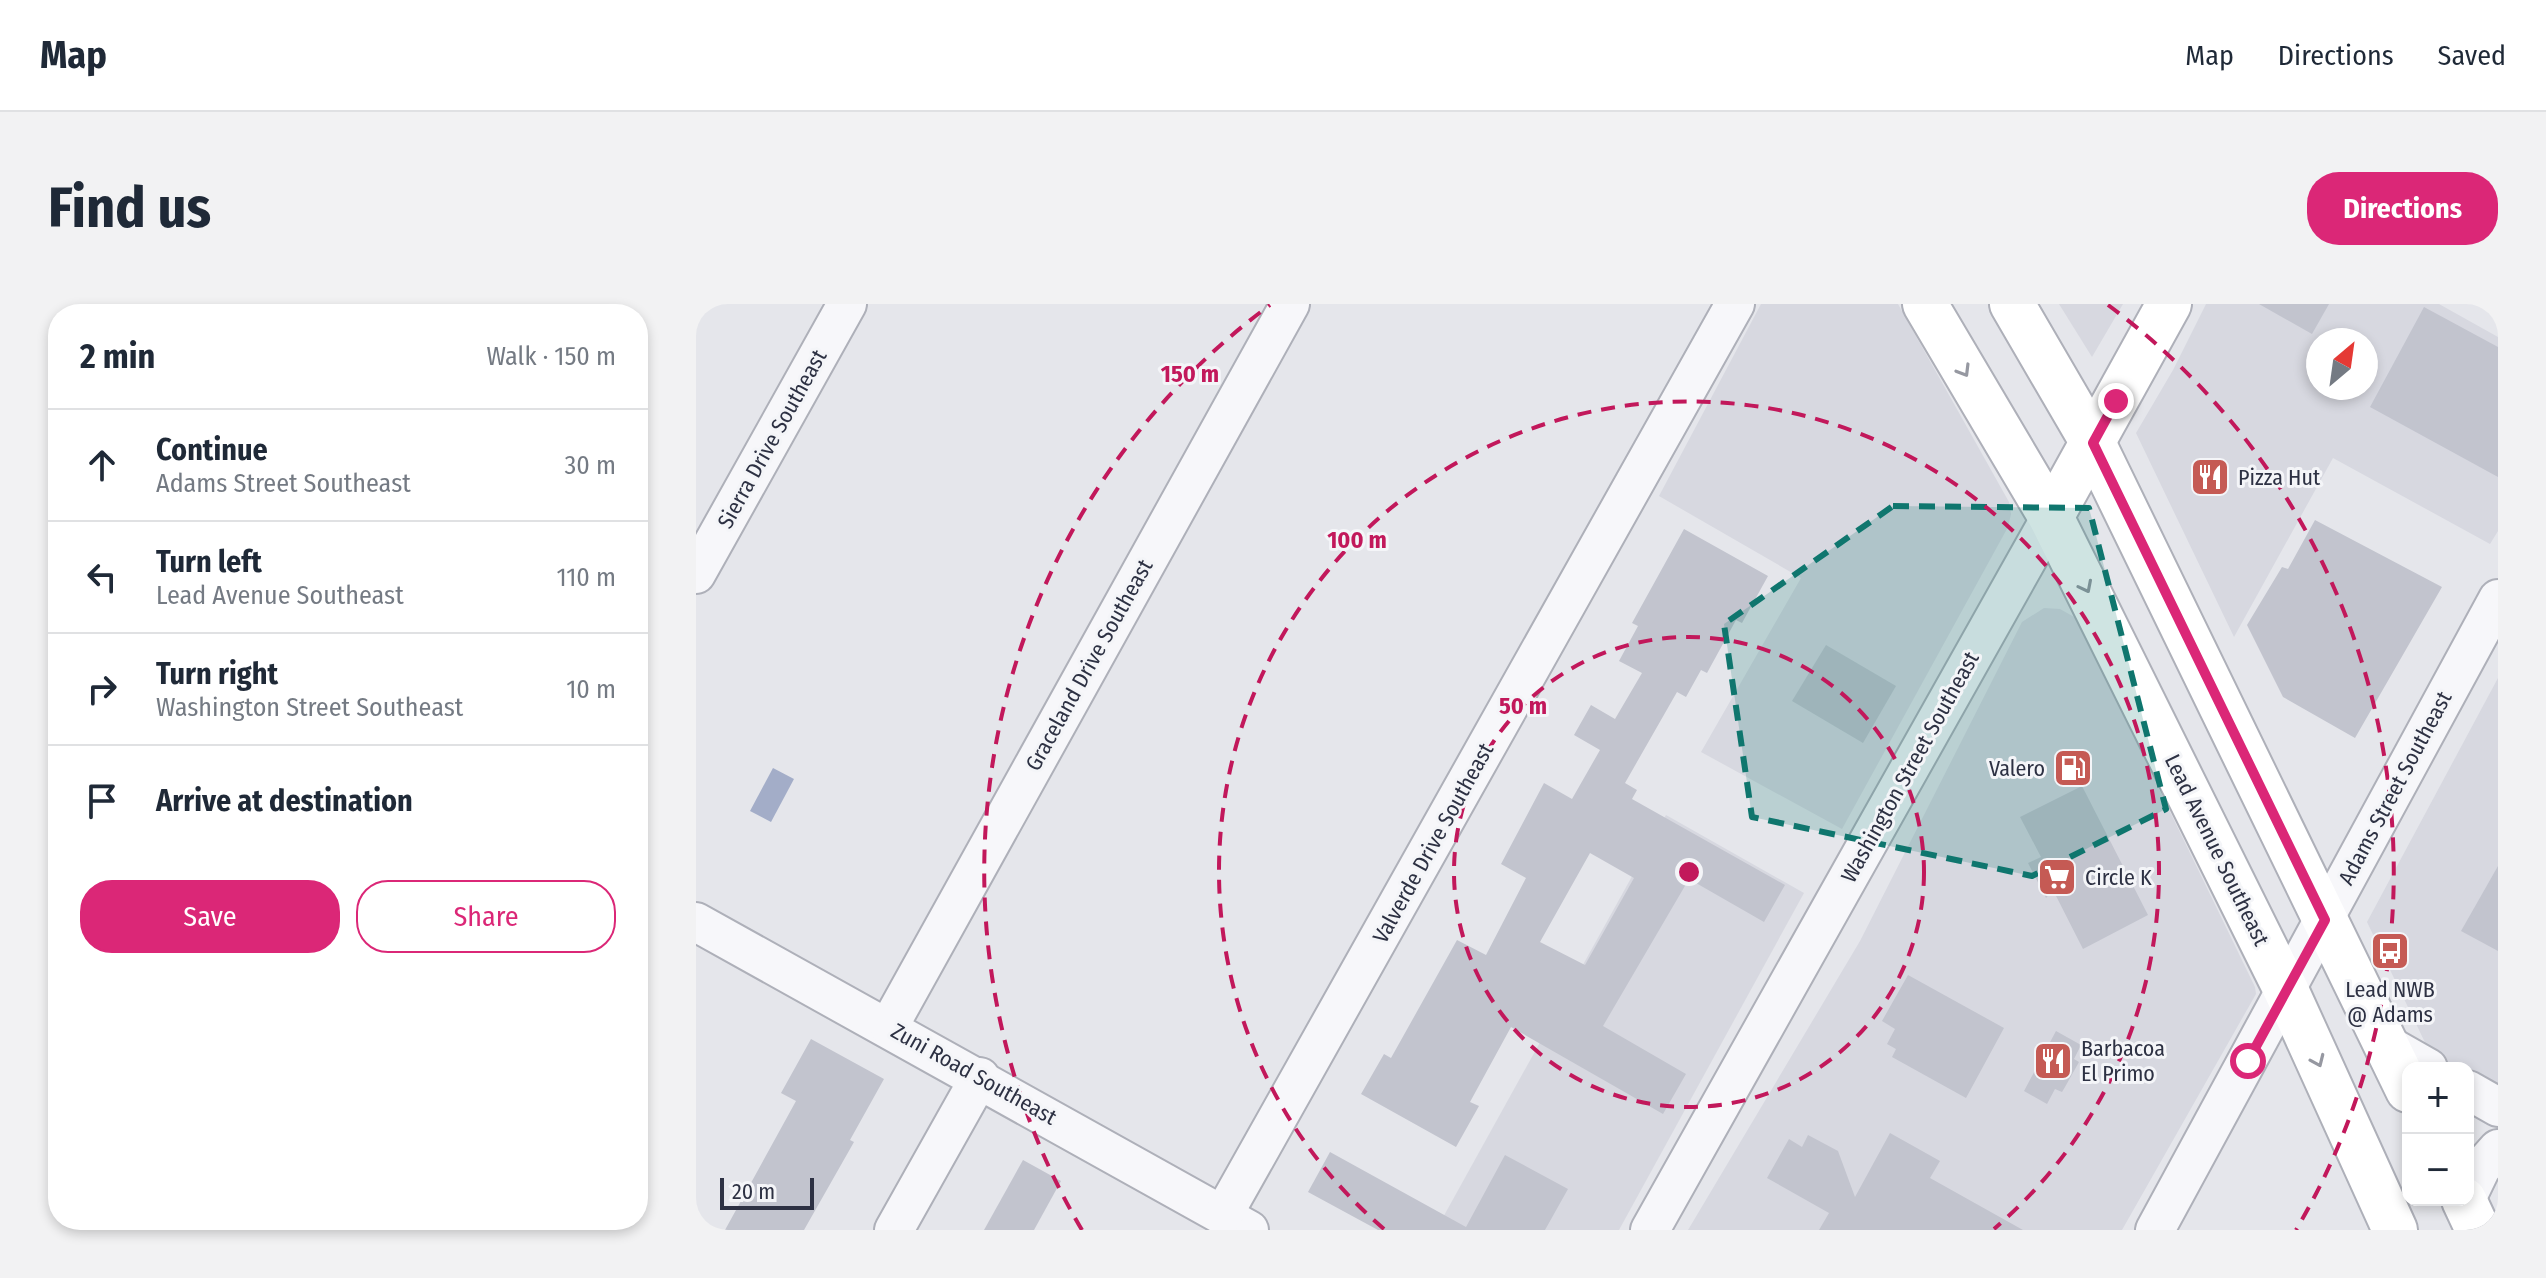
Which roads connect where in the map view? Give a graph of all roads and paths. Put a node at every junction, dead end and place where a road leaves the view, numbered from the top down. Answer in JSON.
{"nodes":[{"id":1,"x":847,"y":304,"type":"edge"},
{"id":2,"x":1290,"y":304,"type":"edge"},
{"id":3,"x":1735,"y":304,"type":"edge"},
{"id":4,"x":1925,"y":304,"type":"edge"},
{"id":5,"x":2012,"y":304,"type":"edge"},
{"id":6,"x":2169,"y":304,"type":"edge"},
{"id":7,"x":2093,"y":443,"type":"junction"},
{"id":8,"x":2051,"y":517,"type":"junction"},
{"id":9,"x":696,"y":574,"type":"edge"},
{"id":10,"x":2498,"y":599,"type":"edge"},
{"id":11,"x":2325,"y":920,"type":"junction"},
{"id":12,"x":696,"y":922,"type":"edge"},
{"id":13,"x":2286,"y":990,"type":"junction"},
{"id":14,"x":889,"y":1026,"type":"junction"},
{"id":15,"x":2384,"y":1043,"type":"junction"},
{"id":16,"x":2417,"y":1062,"type":"edge"},
{"id":17,"x":980,"y":1077,"type":"junction"},
{"id":18,"x":2402,"y":1078,"type":"edge"},
{"id":19,"x":2474,"y":1093,"type":"edge"},
{"id":20,"x":2498,"y":1107,"type":"edge"},
{"id":21,"x":2498,"y":1149,"type":"edge"},
{"id":22,"x":2474,"y":1188,"type":"edge"},
{"id":23,"x":1236,"y":1222,"type":"edge"},
{"id":24,"x":894,"y":1230,"type":"edge"},
{"id":25,"x":1650,"y":1230,"type":"edge"},
{"id":26,"x":2155,"y":1230,"type":"edge"},
{"id":27,"x":2395,"y":1230,"type":"edge"}],
"edges":[{"from":1,"to":9,"type":"street","name":"Sierra Drive Southeast"},
{"from":2,"to":14,"type":"street","name":"Graceland Drive Southeast"},
{"from":3,"to":23,"type":"street","name":"Valverde Drive Southeast"},
{"from":4,"to":8,"type":"main road","name":"Lead Avenue Southeast","one_way":true},
{"from":5,"to":7,"type":"main road"},
{"from":6,"to":7,"type":"main road","name":"Washington Street Southeast"},
{"from":7,"to":8,"type":"main road","name":"Washington Street Southeast"},
{"from":7,"to":11,"type":"main road"},
{"from":8,"to":13,"type":"main road","name":"Lead Avenue Southeast","one_way":true},
{"from":8,"to":25,"type":"street","name":"Washington Street Southeast"},
{"from":10,"to":11,"type":"street","name":"Adams Street Southeast"},
{"from":11,"to":13,"type":"street","name":"Adams Street Southeast"},
{"from":11,"to":15,"type":"main road"},
{"from":12,"to":14,"type":"street","name":"Zuni Road Southeast"},
{"from":13,"to":26,"type":"street","name":"Adams Street Southeast"},
{"from":13,"to":27,"type":"main road","name":"Lead Avenue Southeast","one_way":true},
{"from":14,"to":17,"type":"street","name":"Zuni Road Southeast"},
{"from":15,"to":16,"type":"street"},
{"from":15,"to":18,"type":"main road"},
{"from":17,"to":23,"type":"street","name":"Zuni Road Southeast"},
{"from":17,"to":24,"type":"street"},
{"from":19,"to":20,"type":"street"},
{"from":21,"to":22,"type":"street"}]}
